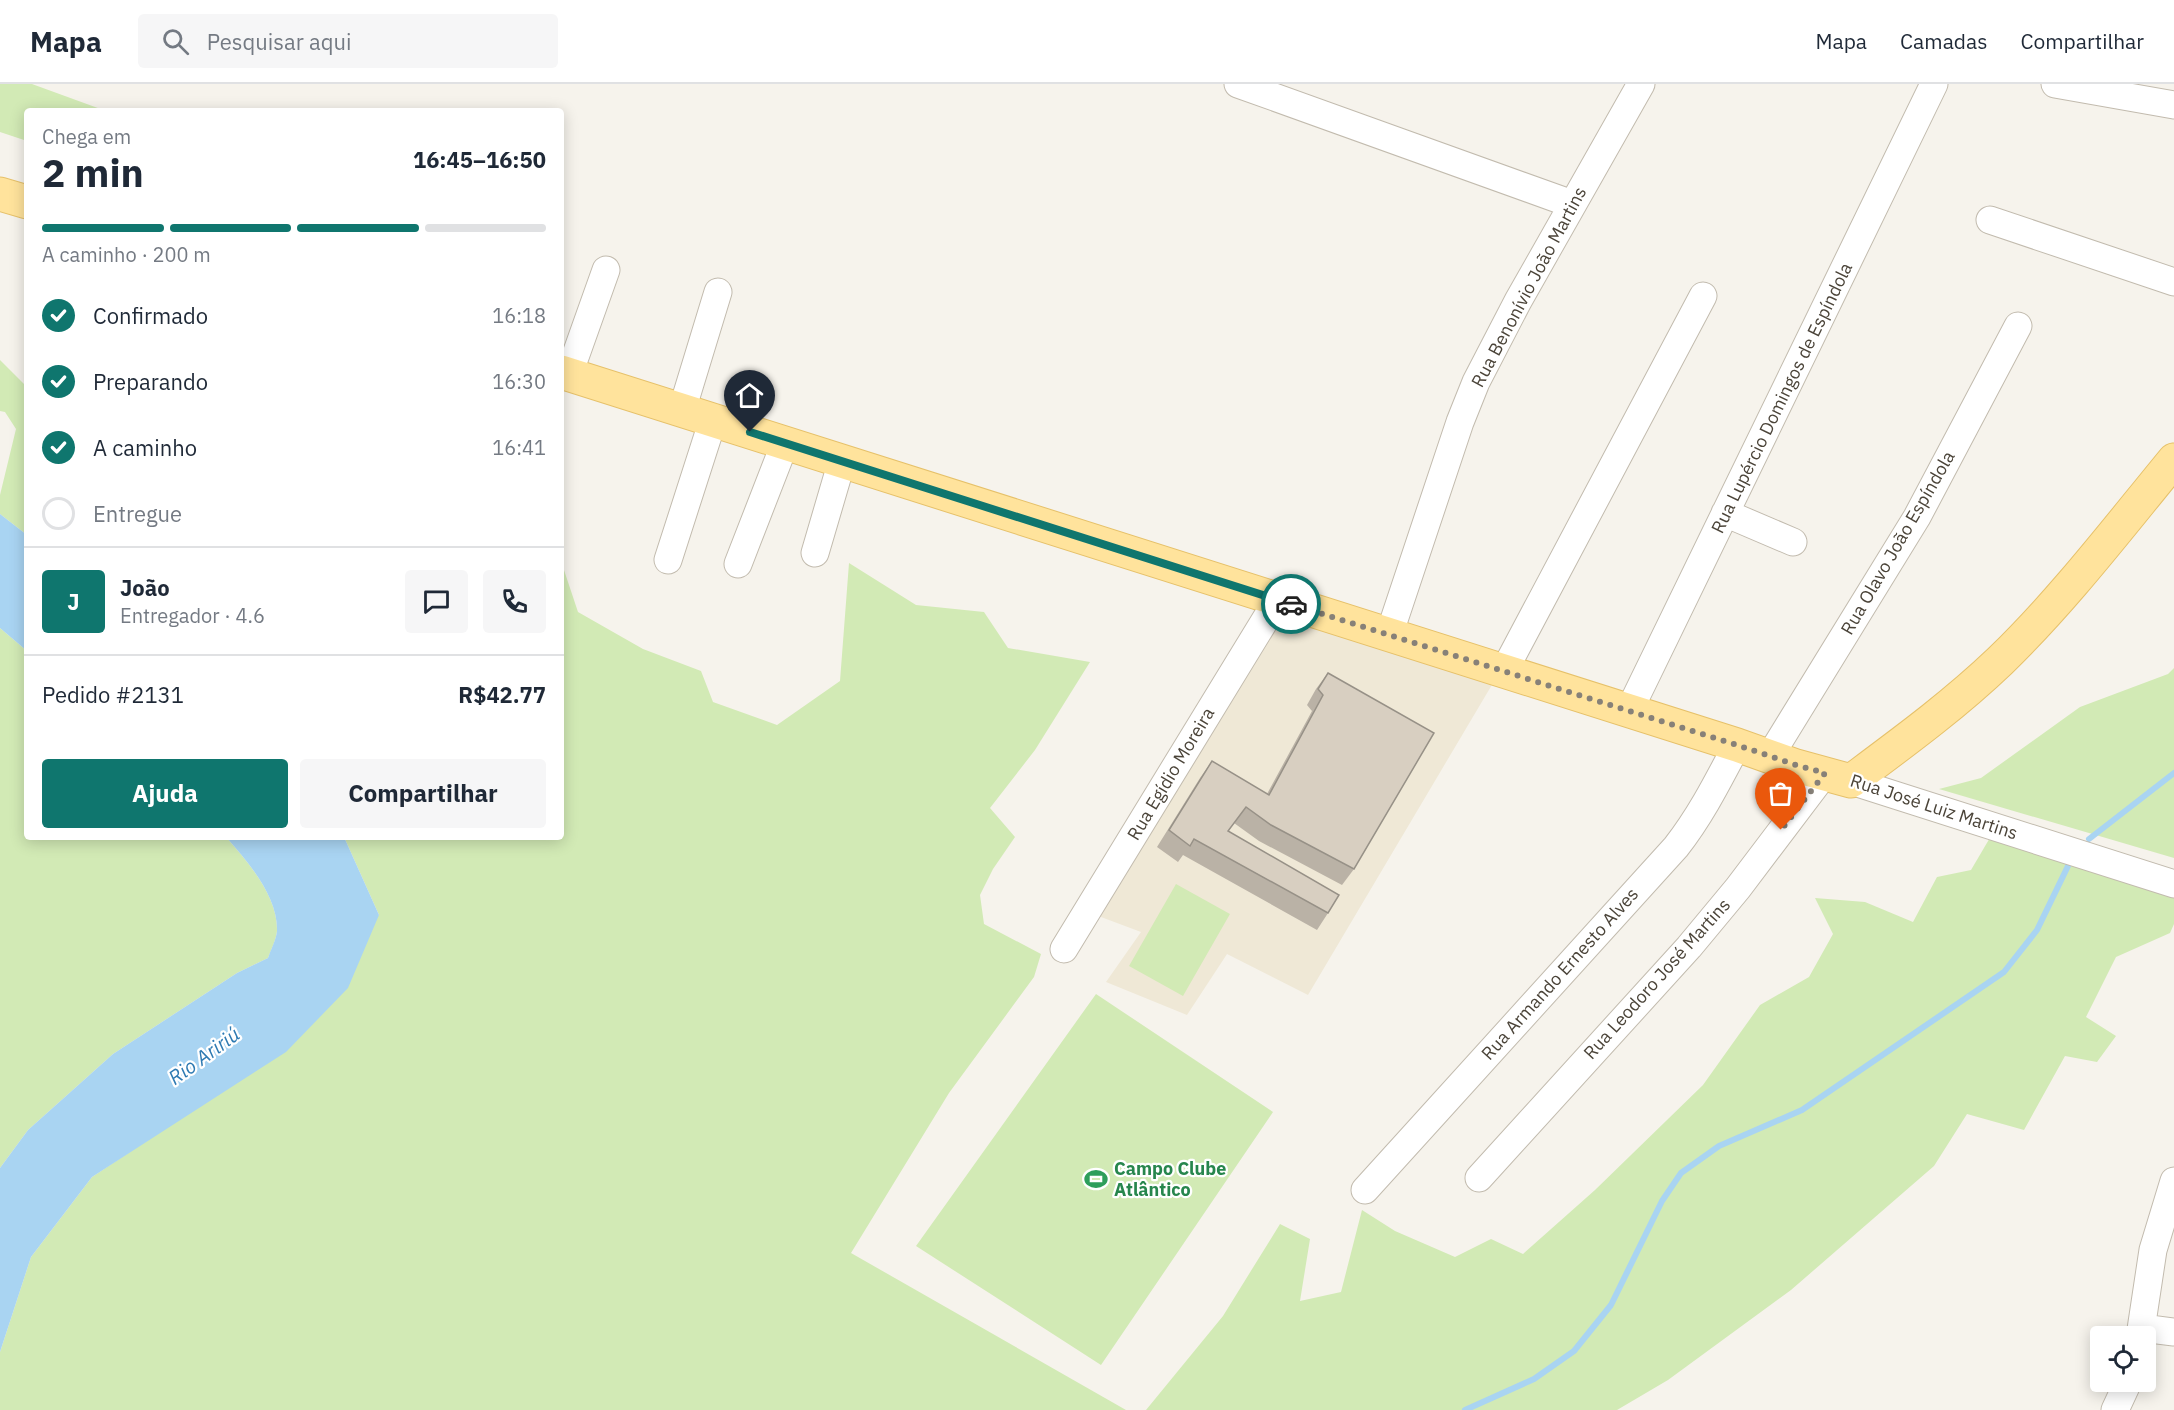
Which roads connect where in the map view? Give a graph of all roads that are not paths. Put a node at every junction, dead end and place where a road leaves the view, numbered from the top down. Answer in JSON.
{"nodes":[{"id":1,"x":1238,"y":84,"type":"edge"},
{"id":2,"x":1641,"y":84,"type":"edge"},
{"id":3,"x":1934,"y":84,"type":"edge"},
{"id":4,"x":2055,"y":84,"type":"edge"},
{"id":5,"x":2174,"y":105,"type":"edge"},
{"id":6,"x":0,"y":194,"type":"edge"},
{"id":7,"x":24,"y":201,"type":"edge"},
{"id":8,"x":1572,"y":204,"type":"junction"},
{"id":9,"x":1990,"y":220,"type":"dead end"},
{"id":10,"x":606,"y":270,"type":"dead end"},
{"id":11,"x":2174,"y":282,"type":"edge"},
{"id":12,"x":718,"y":292,"type":"dead end"},
{"id":13,"x":1703,"y":296,"type":"dead end"},
{"id":14,"x":2018,"y":326,"type":"dead end"},
{"id":15,"x":565,"y":373,"type":"edge"},
{"id":16,"x":682,"y":410,"type":"junction"},
{"id":17,"x":713,"y":420,"type":"junction"},
{"id":18,"x":785,"y":443,"type":"junction"},
{"id":19,"x":2174,"y":460,"type":"edge"},
{"id":20,"x":842,"y":461,"type":"junction"},
{"id":21,"x":1725,"y":513,"type":"junction"},
{"id":22,"x":1794,"y":542,"type":"dead end"},
{"id":23,"x":815,"y":553,"type":"dead end"},
{"id":24,"x":668,"y":560,"type":"dead end"},
{"id":25,"x":738,"y":564,"type":"dead end"},
{"id":26,"x":1278,"y":599,"type":"junction"},
{"id":27,"x":1389,"y":635,"type":"junction"},
{"id":28,"x":1503,"y":671,"type":"junction"},
{"id":29,"x":1629,"y":711,"type":"junction"},
{"id":30,"x":1737,"y":745,"type":"junction"},
{"id":31,"x":1770,"y":756,"type":"junction"},
{"id":32,"x":1838,"y":777,"type":"junction"},
{"id":33,"x":2174,"y":884,"type":"edge"},
{"id":34,"x":1064,"y":949,"type":"dead end"},
{"id":35,"x":1479,"y":1178,"type":"dead end"},
{"id":36,"x":2174,"y":1181,"type":"edge"},
{"id":37,"x":1365,"y":1190,"type":"dead end"},
{"id":38,"x":2142,"y":1326,"type":"edge"},
{"id":39,"x":2156,"y":1332,"type":"edge"},
{"id":40,"x":2174,"y":1332,"type":"edge"},
{"id":41,"x":2123,"y":1392,"type":"edge"},
{"id":42,"x":2115,"y":1410,"type":"edge"}],
"edges":[{"from":1,"to":8,"type":"street"},
{"from":2,"to":8,"type":"street","name":"Rua Benonívio João Martins"},
{"from":3,"to":21,"type":"street","name":"Rua Lupércio Domingos de Espíndola"},
{"from":4,"to":5,"type":"street"},
{"from":6,"to":7,"type":"main road"},
{"from":8,"to":27,"type":"street","name":"Rua Benonívio João Martins"},
{"from":9,"to":11,"type":"street"},
{"from":10,"to":15,"type":"street"},
{"from":12,"to":16,"type":"street"},
{"from":13,"to":28,"type":"street"},
{"from":14,"to":31,"type":"street","name":"Rua Olavo João Espíndola"},
{"from":15,"to":16,"type":"main road","name":"Rua José Luiz Martins"},
{"from":16,"to":17,"type":"main road","name":"Rua José Luiz Martins"},
{"from":17,"to":18,"type":"main road","name":"Rua José Luiz Martins"},
{"from":17,"to":24,"type":"street"},
{"from":18,"to":20,"type":"main road","name":"Rua José Luiz Martins"},
{"from":18,"to":25,"type":"street"},
{"from":19,"to":32,"type":"main road"},
{"from":20,"to":23,"type":"street"},
{"from":20,"to":26,"type":"main road","name":"Rua José Luiz Martins"},
{"from":21,"to":22,"type":"street"},
{"from":21,"to":29,"type":"street","name":"Rua Lupércio Domingos de Espíndola"},
{"from":26,"to":27,"type":"main road","name":"Rua José Luiz Martins"},
{"from":26,"to":34,"type":"street","name":"Rua Egídio Moreira"},
{"from":27,"to":28,"type":"main road","name":"Rua José Luiz Martins"},
{"from":28,"to":29,"type":"main road","name":"Rua José Luiz Martins"},
{"from":29,"to":30,"type":"main road","name":"Rua José Luiz Martins"},
{"from":30,"to":31,"type":"main road","name":"Rua José Luiz Martins"},
{"from":30,"to":37,"type":"street","name":"Rua Armando Ernesto Alves"},
{"from":31,"to":32,"type":"main road","name":"Rua José Luiz Martins"},
{"from":32,"to":33,"type":"street","name":"Rua José Luiz Martins"},
{"from":32,"to":35,"type":"street","name":"Rua Leodoro José Martins"},
{"from":36,"to":38,"type":"street"},
{"from":39,"to":40,"type":"street"},
{"from":41,"to":42,"type":"street"}]}
